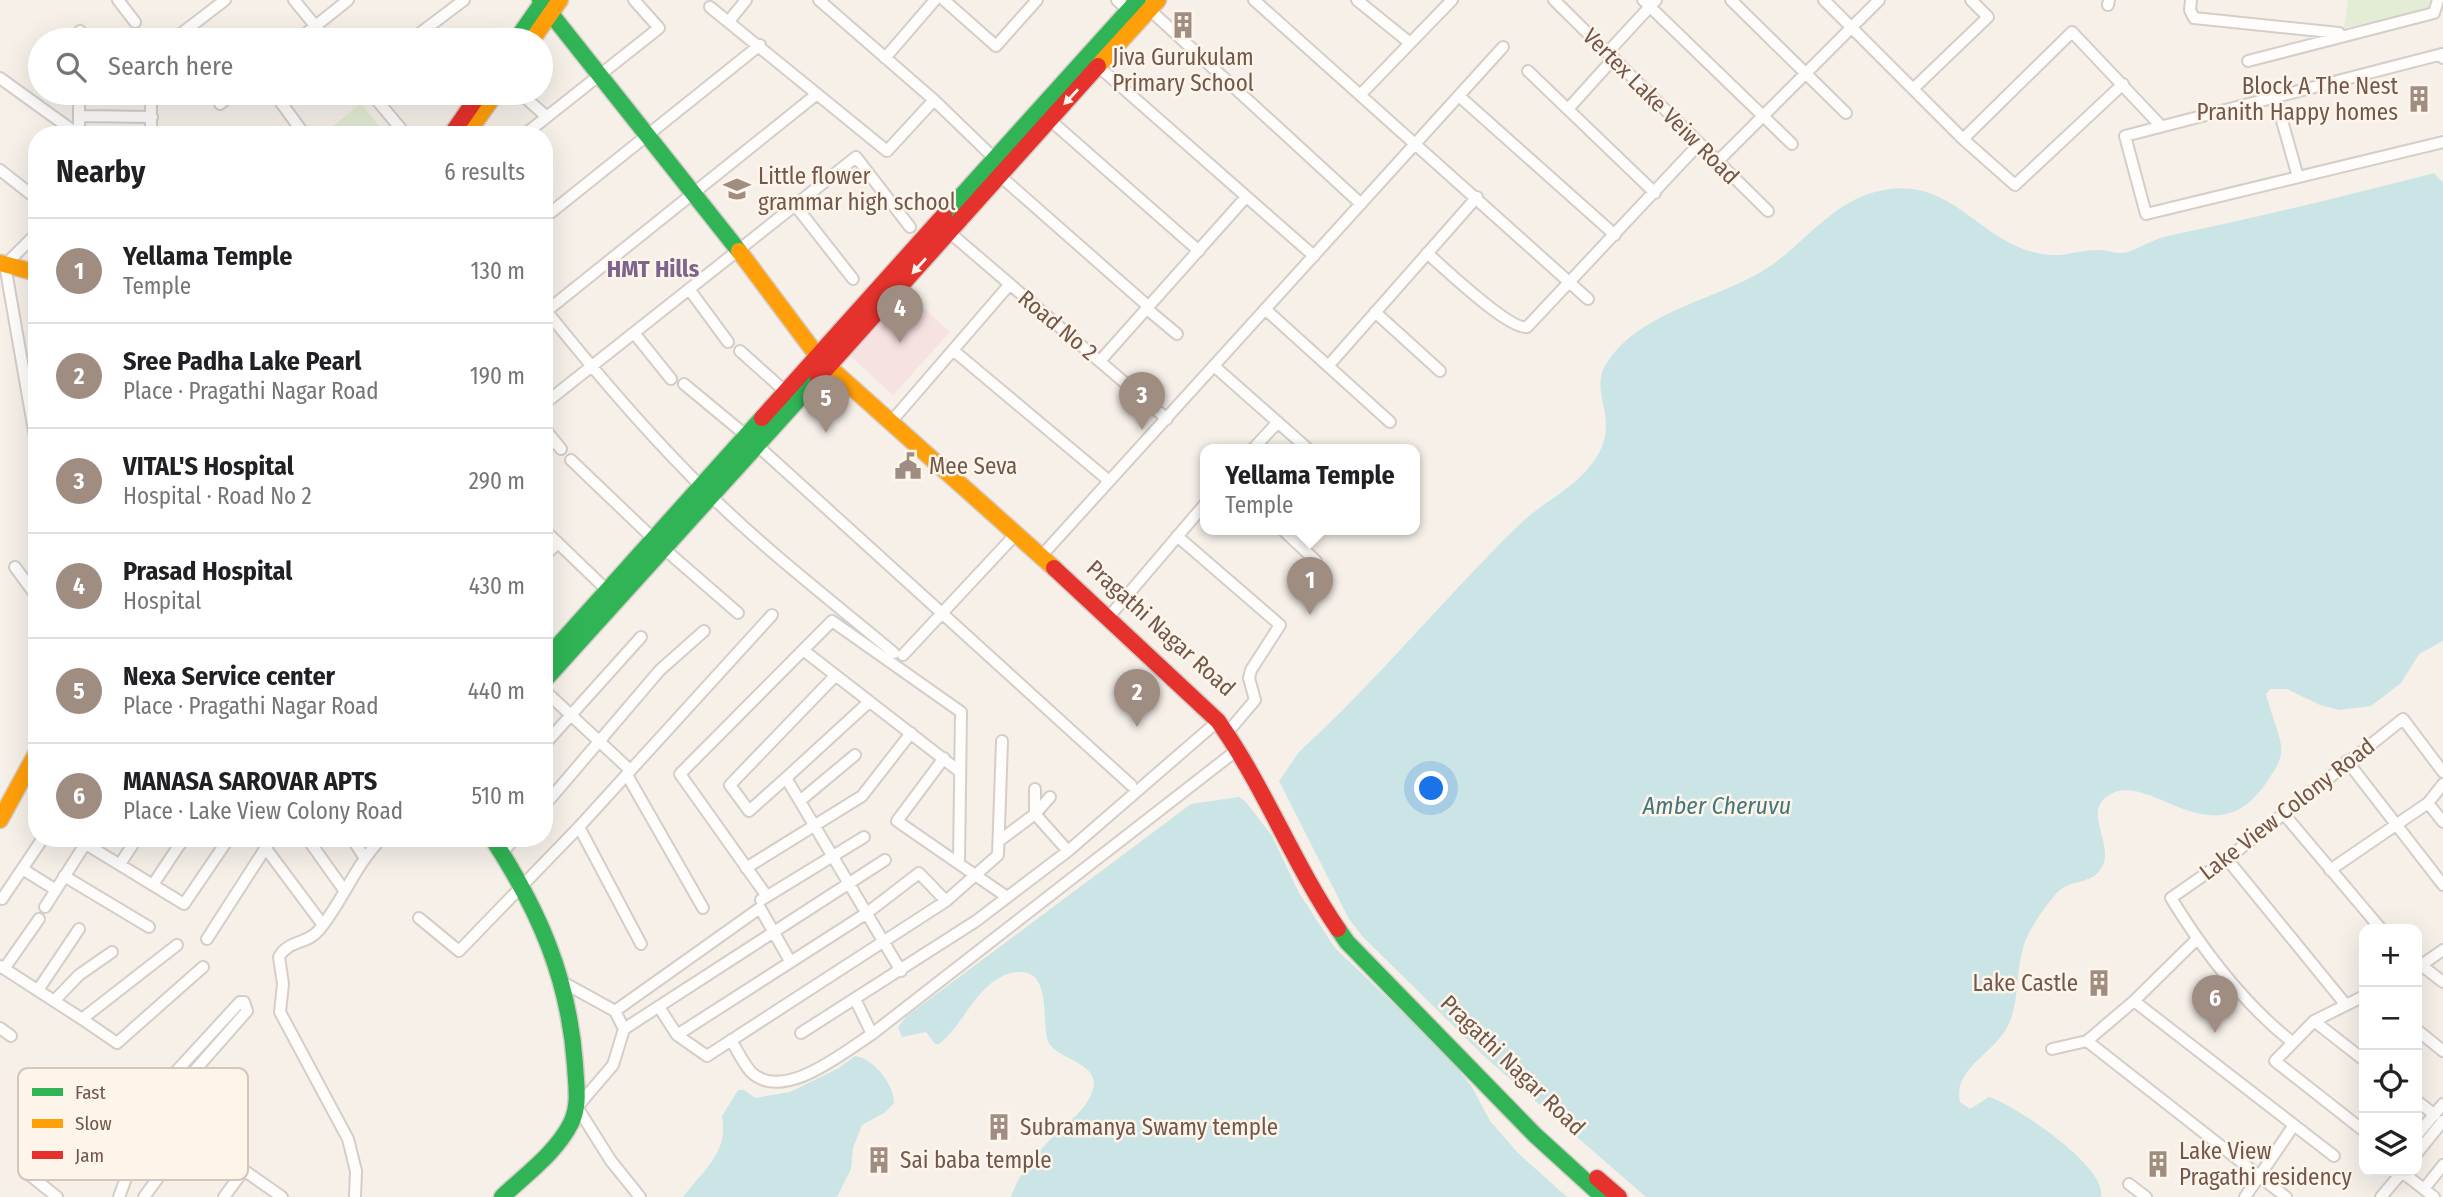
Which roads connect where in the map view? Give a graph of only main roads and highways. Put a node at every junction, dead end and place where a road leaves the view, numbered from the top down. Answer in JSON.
{"nodes":[{"id":1,"x":547,"y":3,"type":"edge"},
{"id":2,"x":1138,"y":4,"type":"edge"},
{"id":3,"x":526,"y":28,"type":"edge"},
{"id":4,"x":537,"y":28,"type":"edge"},
{"id":5,"x":472,"y":105,"type":"edge"},
{"id":6,"x":487,"y":105,"type":"edge"},
{"id":7,"x":457,"y":126,"type":"edge"},
{"id":8,"x":472,"y":126,"type":"edge"},
{"id":9,"x":2,"y":264,"type":"edge"},
{"id":10,"x":28,"y":271,"type":"edge"},
{"id":11,"x":827,"y":359,"type":"junction"},
{"id":12,"x":753,"y":441,"type":"junction"},
{"id":13,"x":612,"y":595,"type":"junction"},
{"id":14,"x":553,"y":652,"type":"edge"},
{"id":15,"x":1159,"y":658,"type":"junction"},
{"id":16,"x":553,"y":670,"type":"edge"},
{"id":17,"x":1225,"y":724,"type":"junction"},
{"id":18,"x":28,"y":768,"type":"edge"},
{"id":19,"x":28,"y":781,"type":"edge"},
{"id":20,"x":2,"y":816,"type":"edge"},
{"id":21,"x":498,"y":847,"type":"edge"},
{"id":22,"x":502,"y":1197,"type":"edge"},
{"id":23,"x":1603,"y":1197,"type":"edge"},
{"id":24,"x":1619,"y":1197,"type":"edge"}],
"edges":[{"from":1,"to":3,"type":"main road"},
{"from":1,"to":4,"type":"main road"},
{"from":1,"to":11,"type":"main road","name":"Pragathi Nagar Road"},
{"from":2,"to":11,"type":"main road"},
{"from":2,"to":11,"type":"main road","one_way":true},
{"from":5,"to":7,"type":"main road"},
{"from":6,"to":8,"type":"main road"},
{"from":9,"to":10,"type":"main road"},
{"from":11,"to":12,"type":"main road"},
{"from":11,"to":12,"type":"main road"},
{"from":11,"to":15,"type":"main road","name":"Pragathi Nagar Road"},
{"from":11,"to":15,"type":"main road","name":"Pragathi Nagar Road"},
{"from":12,"to":13,"type":"main road"},
{"from":13,"to":14,"type":"main road"},
{"from":13,"to":16,"type":"main road"},
{"from":15,"to":17,"type":"main road"},
{"from":17,"to":23,"type":"main road","name":"Pragathi Nagar Road"},
{"from":17,"to":24,"type":"main road","name":"Pragathi Nagar Road"},
{"from":18,"to":20,"type":"main road"},
{"from":19,"to":20,"type":"main road"},
{"from":21,"to":22,"type":"main road"}]}
